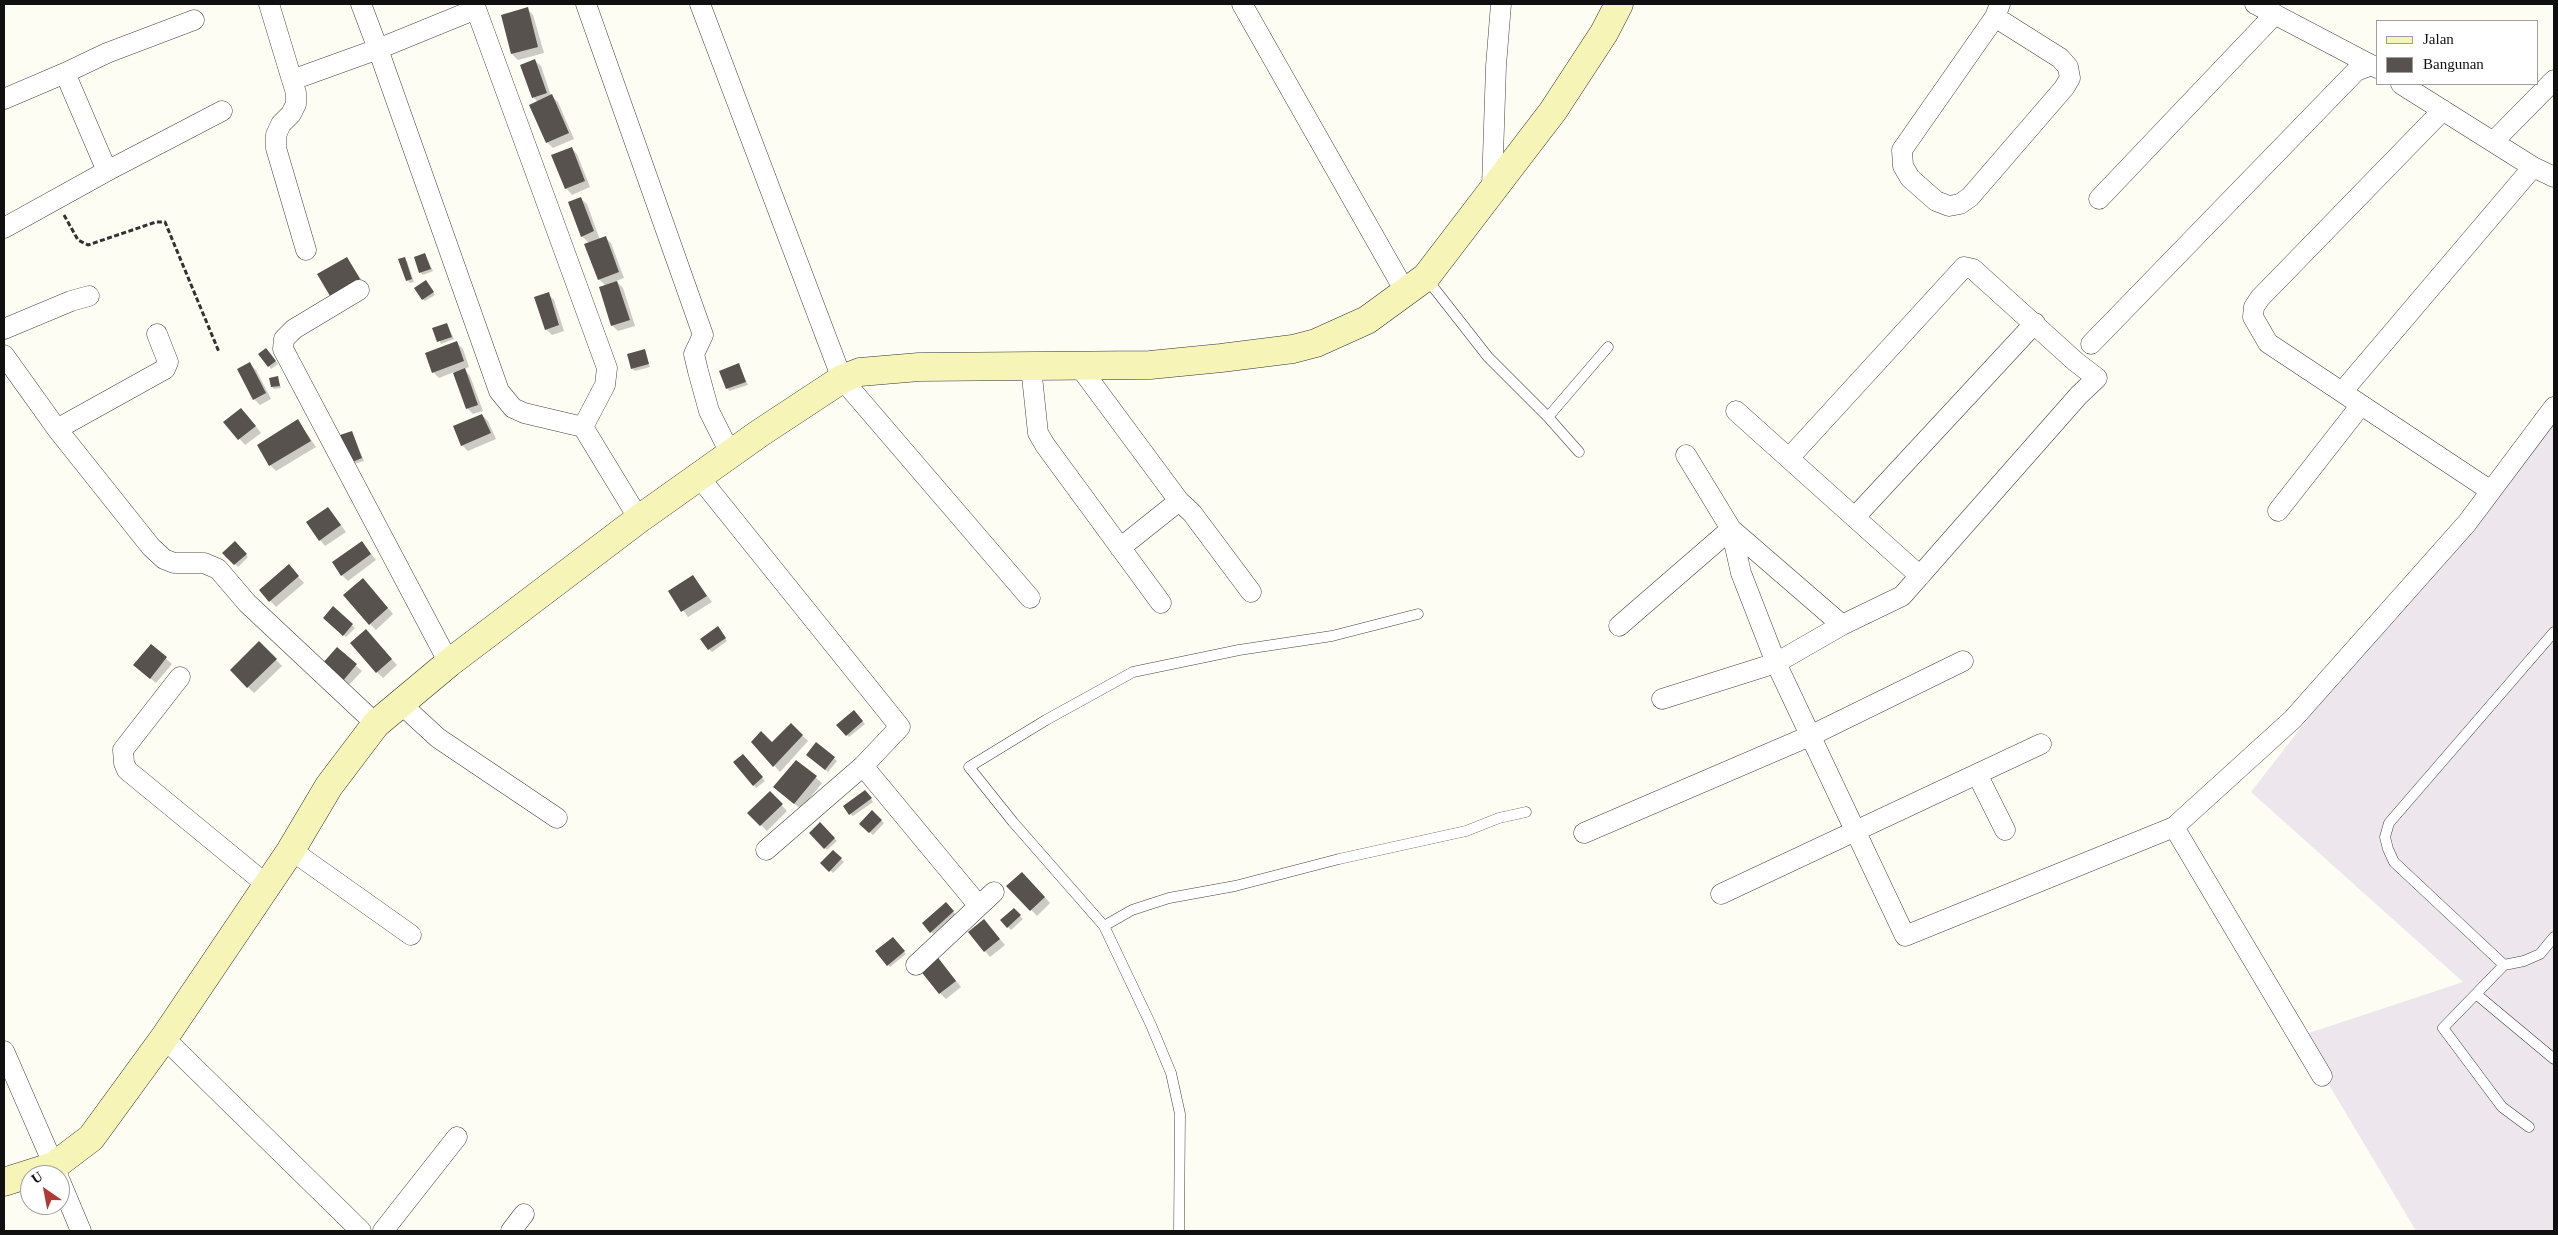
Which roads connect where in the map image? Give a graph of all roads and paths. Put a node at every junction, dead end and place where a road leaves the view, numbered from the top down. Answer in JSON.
{"nodes":[{"id":1,"x":269,"y":4,"type":"edge"},
{"id":2,"x":361,"y":4,"type":"edge"},
{"id":3,"x":586,"y":4,"type":"edge"},
{"id":4,"x":700,"y":4,"type":"edge"},
{"id":5,"x":1242,"y":4,"type":"edge"},
{"id":6,"x":1501,"y":4,"type":"edge"},
{"id":7,"x":1619,"y":4,"type":"edge"},
{"id":8,"x":2254,"y":4,"type":"edge"},
{"id":9,"x":475,"y":6,"type":"edge"},
{"id":10,"x":1998,"y":10,"type":"edge"},
{"id":11,"x":2275,"y":14,"type":"junction"},
{"id":12,"x":194,"y":20,"type":"dead end"},
{"id":13,"x":378,"y":49,"type":"junction"},
{"id":14,"x":2375,"y":67,"type":"edge"},
{"id":15,"x":65,"y":73,"type":"junction"},
{"id":16,"x":292,"y":80,"type":"junction"},
{"id":17,"x":2554,"y":80,"type":"edge"},
{"id":18,"x":2403,"y":85,"type":"edge"},
{"id":19,"x":4,"y":99,"type":"edge"},
{"id":20,"x":222,"y":110,"type":"dead end"},
{"id":21,"x":2443,"y":110,"type":"junction"},
{"id":22,"x":2493,"y":142,"type":"junction"},
{"id":23,"x":2533,"y":167,"type":"junction"},
{"id":24,"x":107,"y":171,"type":"junction"},
{"id":25,"x":2554,"y":177,"type":"edge"},
{"id":26,"x":1492,"y":188,"type":"junction"},
{"id":27,"x":56,"y":199,"type":"junction"},
{"id":28,"x":2099,"y":199,"type":"dead end"},
{"id":29,"x":4,"y":228,"type":"edge"},
{"id":30,"x":306,"y":250,"type":"dead end"},
{"id":31,"x":1416,"y":285,"type":"junction"},
{"id":32,"x":359,"y":290,"type":"dead end"},
{"id":33,"x":89,"y":296,"type":"dead end"},
{"id":34,"x":2035,"y":323,"type":"junction"},
{"id":35,"x":4,"y":329,"type":"edge"},
{"id":36,"x":157,"y":334,"type":"dead end"},
{"id":37,"x":2091,"y":344,"type":"dead end"},
{"id":38,"x":1608,"y":347,"type":"dead end"},
{"id":39,"x":219,"y":352,"type":"dead end"},
{"id":40,"x":4,"y":355,"type":"edge"},
{"id":41,"x":1079,"y":366,"type":"junction"},
{"id":42,"x":1031,"y":367,"type":"junction"},
{"id":43,"x":842,"y":379,"type":"junction"},
{"id":44,"x":2342,"y":392,"type":"junction"},
{"id":45,"x":2361,"y":405,"type":"junction"},
{"id":46,"x":2554,"y":407,"type":"edge"},
{"id":47,"x":1736,"y":411,"type":"dead end"},
{"id":48,"x":1548,"y":417,"type":"junction"},
{"id":49,"x":582,"y":427,"type":"junction"},
{"id":50,"x":57,"y":429,"type":"junction"},
{"id":51,"x":1579,"y":452,"type":"dead end"},
{"id":52,"x":730,"y":453,"type":"junction"},
{"id":53,"x":1686,"y":455,"type":"dead end"},
{"id":54,"x":1789,"y":458,"type":"junction"},
{"id":55,"x":699,"y":477,"type":"junction"},
{"id":56,"x":2491,"y":491,"type":"junction"},
{"id":57,"x":1179,"y":501,"type":"junction"},
{"id":58,"x":2278,"y":511,"type":"dead end"},
{"id":59,"x":1854,"y":517,"type":"junction"},
{"id":60,"x":638,"y":519,"type":"junction"},
{"id":61,"x":1731,"y":529,"type":"junction"},
{"id":62,"x":1120,"y":548,"type":"junction"},
{"id":63,"x":1920,"y":576,"type":"junction"},
{"id":64,"x":1251,"y":592,"type":"dead end"},
{"id":65,"x":1030,"y":598,"type":"dead end"},
{"id":66,"x":1161,"y":603,"type":"dead end"},
{"id":67,"x":1418,"y":614,"type":"dead end"},
{"id":68,"x":1619,"y":626,"type":"dead end"},
{"id":69,"x":1842,"y":626,"type":"junction"},
{"id":70,"x":2554,"y":632,"type":"edge"},
{"id":71,"x":1963,"y":661,"type":"dead end"},
{"id":72,"x":449,"y":663,"type":"junction"},
{"id":73,"x":1776,"y":663,"type":"junction"},
{"id":74,"x":180,"y":677,"type":"dead end"},
{"id":75,"x":1662,"y":699,"type":"dead end"},
{"id":76,"x":400,"y":703,"type":"junction"},
{"id":77,"x":376,"y":724,"type":"junction"},
{"id":78,"x":1812,"y":735,"type":"junction"},
{"id":79,"x":2041,"y":744,"type":"dead end"},
{"id":80,"x":864,"y":766,"type":"junction"},
{"id":81,"x":1977,"y":774,"type":"junction"},
{"id":82,"x":1526,"y":812,"type":"dead end"},
{"id":83,"x":557,"y":818,"type":"dead end"},
{"id":84,"x":2174,"y":827,"type":"junction"},
{"id":85,"x":1856,"y":830,"type":"junction"},
{"id":86,"x":2005,"y":830,"type":"dead end"},
{"id":87,"x":1584,"y":834,"type":"dead end"},
{"id":88,"x":291,"y":850,"type":"junction"},
{"id":89,"x":766,"y":850,"type":"dead end"},
{"id":90,"x":267,"y":885,"type":"junction"},
{"id":91,"x":994,"y":892,"type":"dead end"},
{"id":92,"x":1721,"y":894,"type":"dead end"},
{"id":93,"x":979,"y":906,"type":"junction"},
{"id":94,"x":1104,"y":926,"type":"junction"},
{"id":95,"x":411,"y":935,"type":"dead end"},
{"id":96,"x":2554,"y":937,"type":"edge"},
{"id":97,"x":916,"y":964,"type":"dead end"},
{"id":98,"x":2504,"y":965,"type":"junction"},
{"id":99,"x":2476,"y":994,"type":"junction"},
{"id":100,"x":164,"y":1038,"type":"junction"},
{"id":101,"x":4,"y":1051,"type":"edge"},
{"id":102,"x":2554,"y":1059,"type":"edge"},
{"id":103,"x":2322,"y":1076,"type":"dead end"},
{"id":104,"x":2529,"y":1128,"type":"dead end"},
{"id":105,"x":457,"y":1137,"type":"dead end"},
{"id":106,"x":53,"y":1165,"type":"edge"},
{"id":107,"x":66,"y":1165,"type":"edge"},
{"id":108,"x":20,"y":1180,"type":"edge"},
{"id":109,"x":4,"y":1182,"type":"edge"},
{"id":110,"x":70,"y":1205,"type":"edge"},
{"id":111,"x":524,"y":1214,"type":"dead end"},
{"id":112,"x":81,"y":1231,"type":"edge"},
{"id":113,"x":361,"y":1231,"type":"edge"},
{"id":114,"x":383,"y":1231,"type":"edge"},
{"id":115,"x":511,"y":1231,"type":"edge"},
{"id":116,"x":1179,"y":1231,"type":"edge"}],
"edges":[{"from":1,"to":16,"type":"street"},
{"from":2,"to":13,"type":"street"},
{"from":3,"to":52,"type":"street"},
{"from":4,"to":43,"type":"street"},
{"from":5,"to":31,"type":"street"},
{"from":6,"to":26,"type":"street"},
{"from":7,"to":26,"type":"street"},
{"from":8,"to":11,"type":"street"},
{"from":9,"to":13,"type":"street"},
{"from":9,"to":49,"type":"street"},
{"from":10,"to":10,"type":"street"},
{"from":11,"to":14,"type":"street"},
{"from":11,"to":28,"type":"street"},
{"from":12,"to":15,"type":"street"},
{"from":13,"to":16,"type":"street"},
{"from":13,"to":49,"type":"street"},
{"from":14,"to":37,"type":"street"},
{"from":15,"to":19,"type":"street"},
{"from":15,"to":24,"type":"street"},
{"from":16,"to":30,"type":"street"},
{"from":17,"to":22,"type":"street"},
{"from":18,"to":21,"type":"street"},
{"from":20,"to":24,"type":"street"},
{"from":21,"to":22,"type":"street"},
{"from":21,"to":44,"type":"street"},
{"from":22,"to":23,"type":"street"},
{"from":23,"to":25,"type":"street"},
{"from":23,"to":44,"type":"street"},
{"from":24,"to":27,"type":"street"},
{"from":26,"to":31,"type":"street"},
{"from":27,"to":29,"type":"street"},
{"from":27,"to":39,"type":"path"},
{"from":31,"to":41,"type":"street"},
{"from":31,"to":48,"type":"lane"},
{"from":32,"to":72,"type":"street"},
{"from":33,"to":35,"type":"street"},
{"from":34,"to":54,"type":"street"},
{"from":34,"to":59,"type":"street"},
{"from":34,"to":63,"type":"street"},
{"from":36,"to":50,"type":"street"},
{"from":38,"to":48,"type":"lane"},
{"from":40,"to":50,"type":"street"},
{"from":41,"to":42,"type":"street"},
{"from":41,"to":57,"type":"street"},
{"from":42,"to":43,"type":"street"},
{"from":42,"to":62,"type":"street"},
{"from":43,"to":52,"type":"street"},
{"from":43,"to":65,"type":"street"},
{"from":44,"to":45,"type":"street"},
{"from":45,"to":56,"type":"street"},
{"from":45,"to":58,"type":"street"},
{"from":46,"to":56,"type":"street"},
{"from":47,"to":54,"type":"street"},
{"from":48,"to":51,"type":"lane"},
{"from":49,"to":60,"type":"street"},
{"from":50,"to":77,"type":"street"},
{"from":52,"to":55,"type":"street"},
{"from":53,"to":61,"type":"street"},
{"from":54,"to":59,"type":"street"},
{"from":55,"to":60,"type":"street"},
{"from":55,"to":80,"type":"street"},
{"from":56,"to":84,"type":"street"},
{"from":57,"to":62,"type":"street"},
{"from":57,"to":64,"type":"street"},
{"from":59,"to":63,"type":"street"},
{"from":60,"to":72,"type":"street"},
{"from":61,"to":68,"type":"street"},
{"from":61,"to":69,"type":"street"},
{"from":61,"to":73,"type":"street"},
{"from":62,"to":66,"type":"street"},
{"from":63,"to":69,"type":"street"},
{"from":67,"to":94,"type":"lane"},
{"from":69,"to":73,"type":"street"},
{"from":70,"to":98,"type":"lane"},
{"from":71,"to":78,"type":"street"},
{"from":72,"to":76,"type":"street"},
{"from":73,"to":75,"type":"street"},
{"from":73,"to":78,"type":"street"},
{"from":74,"to":90,"type":"street"},
{"from":76,"to":77,"type":"street"},
{"from":76,"to":83,"type":"street"},
{"from":77,"to":88,"type":"street"},
{"from":78,"to":85,"type":"street"},
{"from":78,"to":87,"type":"street"},
{"from":79,"to":81,"type":"street"},
{"from":80,"to":89,"type":"street"},
{"from":80,"to":93,"type":"street"},
{"from":81,"to":85,"type":"street"},
{"from":81,"to":86,"type":"street"},
{"from":82,"to":94,"type":"lane"},
{"from":84,"to":85,"type":"street"},
{"from":84,"to":103,"type":"street"},
{"from":85,"to":92,"type":"street"},
{"from":88,"to":90,"type":"street"},
{"from":88,"to":95,"type":"street"},
{"from":90,"to":100,"type":"street"},
{"from":91,"to":93,"type":"street"},
{"from":93,"to":97,"type":"street"},
{"from":94,"to":116,"type":"lane"},
{"from":96,"to":98,"type":"lane"},
{"from":98,"to":99,"type":"lane"},
{"from":99,"to":102,"type":"lane"},
{"from":99,"to":104,"type":"lane"},
{"from":100,"to":107,"type":"street"},
{"from":100,"to":113,"type":"street"},
{"from":101,"to":106,"type":"street"},
{"from":105,"to":114,"type":"street"},
{"from":108,"to":109,"type":"street"},
{"from":110,"to":112,"type":"street"},
{"from":111,"to":115,"type":"street"}]}
